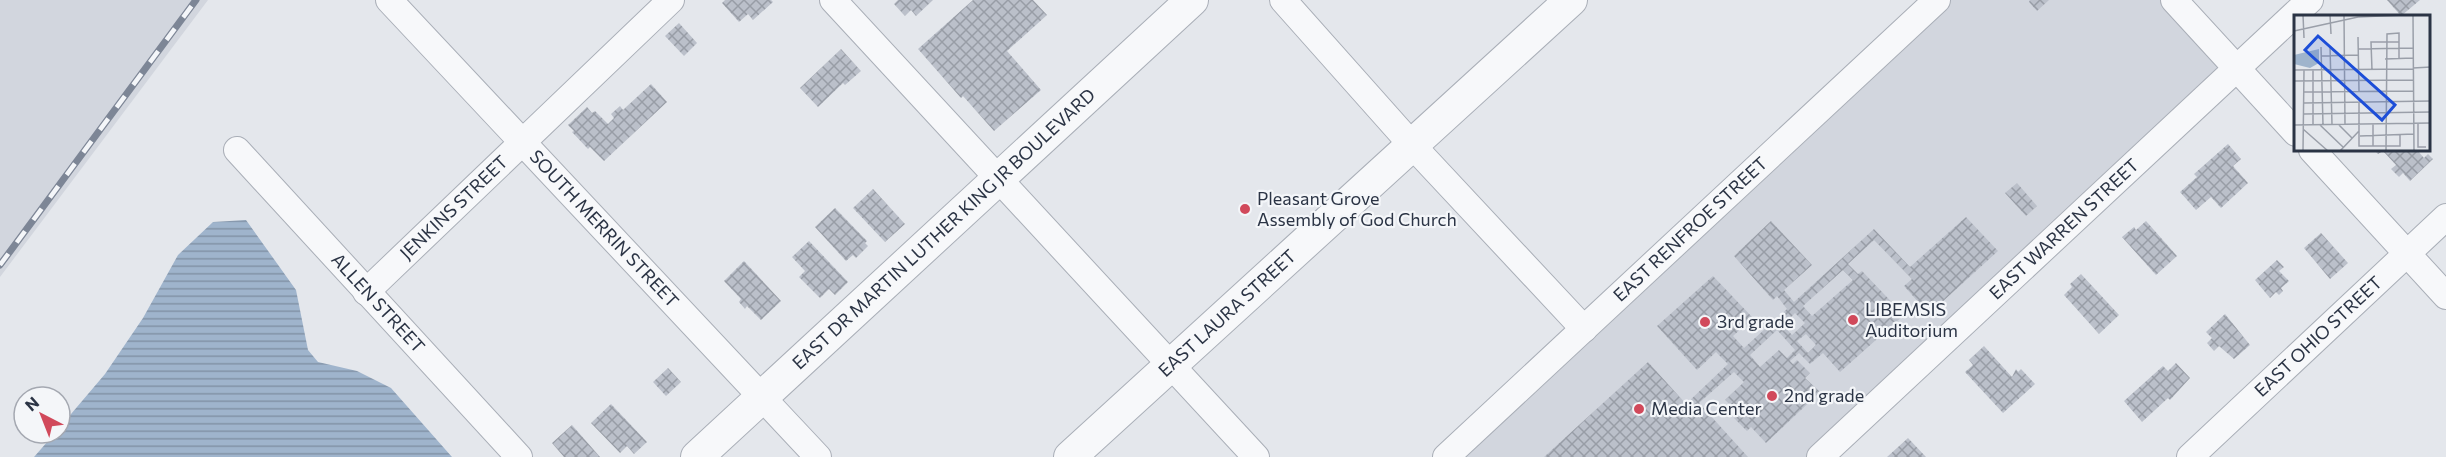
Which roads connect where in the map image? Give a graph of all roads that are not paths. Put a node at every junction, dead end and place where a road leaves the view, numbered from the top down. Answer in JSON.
{"nodes":[{"id":1,"x":389,"y":0,"type":"edge"},
{"id":2,"x":671,"y":0,"type":"edge"},
{"id":3,"x":833,"y":0,"type":"edge"},
{"id":4,"x":1192,"y":0,"type":"edge"},
{"id":5,"x":1283,"y":0,"type":"edge"},
{"id":6,"x":1571,"y":0,"type":"edge"},
{"id":7,"x":1937,"y":0,"type":"edge"},
{"id":8,"x":2174,"y":0,"type":"edge"},
{"id":9,"x":2310,"y":0,"type":"edge"},
{"id":10,"x":2236,"y":67,"type":"junction"},
{"id":11,"x":2294,"y":131,"type":"edge"},
{"id":12,"x":521,"y":142,"type":"junction"},
{"id":13,"x":1412,"y":145,"type":"junction"},
{"id":14,"x":237,"y":150,"type":"dead end"},
{"id":15,"x":2314,"y":152,"type":"edge"},
{"id":16,"x":999,"y":178,"type":"junction"},
{"id":17,"x":2446,"y":217,"type":"edge"},
{"id":18,"x":2406,"y":253,"type":"junction"},
{"id":19,"x":366,"y":292,"type":"junction"},
{"id":20,"x":2446,"y":296,"type":"edge"},
{"id":21,"x":1584,"y":329,"type":"junction"},
{"id":22,"x":1173,"y":365,"type":"junction"},
{"id":23,"x":762,"y":397,"type":"junction"},
{"id":24,"x":519,"y":457,"type":"edge"},
{"id":25,"x":697,"y":457,"type":"edge"},
{"id":26,"x":818,"y":457,"type":"edge"},
{"id":27,"x":1071,"y":457,"type":"edge"},
{"id":28,"x":1256,"y":457,"type":"edge"},
{"id":29,"x":1446,"y":457,"type":"edge"},
{"id":30,"x":1820,"y":457,"type":"edge"},
{"id":31,"x":2190,"y":457,"type":"edge"}],
"edges":[{"from":1,"to":12,"type":"street","name":"SOUTH MERRIN STREET"},
{"from":2,"to":12,"type":"street","name":"JENKINS STREET"},
{"from":3,"to":16,"type":"street"},
{"from":4,"to":16,"type":"street","name":"EAST DR MARTIN LUTHER KING JR BOULEVARD"},
{"from":5,"to":13,"type":"street"},
{"from":6,"to":13,"type":"street","name":"EAST LAURA STREET"},
{"from":7,"to":21,"type":"street","name":"EAST RENFROE STREET"},
{"from":8,"to":10,"type":"street"},
{"from":9,"to":10,"type":"street","name":"EAST WARREN STREET"},
{"from":10,"to":11,"type":"street"},
{"from":10,"to":30,"type":"street","name":"EAST WARREN STREET"},
{"from":12,"to":19,"type":"street","name":"JENKINS STREET"},
{"from":12,"to":23,"type":"street","name":"SOUTH MERRIN STREET"},
{"from":13,"to":21,"type":"street"},
{"from":13,"to":22,"type":"street","name":"EAST LAURA STREET"},
{"from":14,"to":19,"type":"street","name":"ALLEN STREET"},
{"from":15,"to":18,"type":"street"},
{"from":16,"to":22,"type":"street"},
{"from":16,"to":23,"type":"street","name":"EAST DR MARTIN LUTHER KING JR BOULEVARD"},
{"from":17,"to":18,"type":"street","name":"EAST OHIO STREET"},
{"from":18,"to":20,"type":"street"},
{"from":18,"to":31,"type":"street","name":"EAST OHIO STREET"},
{"from":19,"to":24,"type":"street","name":"ALLEN STREET"},
{"from":21,"to":29,"type":"street","name":"EAST RENFROE STREET"},
{"from":22,"to":27,"type":"street","name":"EAST LAURA STREET"},
{"from":22,"to":28,"type":"street"},
{"from":23,"to":25,"type":"street","name":"EAST DR MARTIN LUTHER KING JR BOULEVARD"},
{"from":23,"to":26,"type":"street","name":"SOUTH MERRIN STREET"}]}
